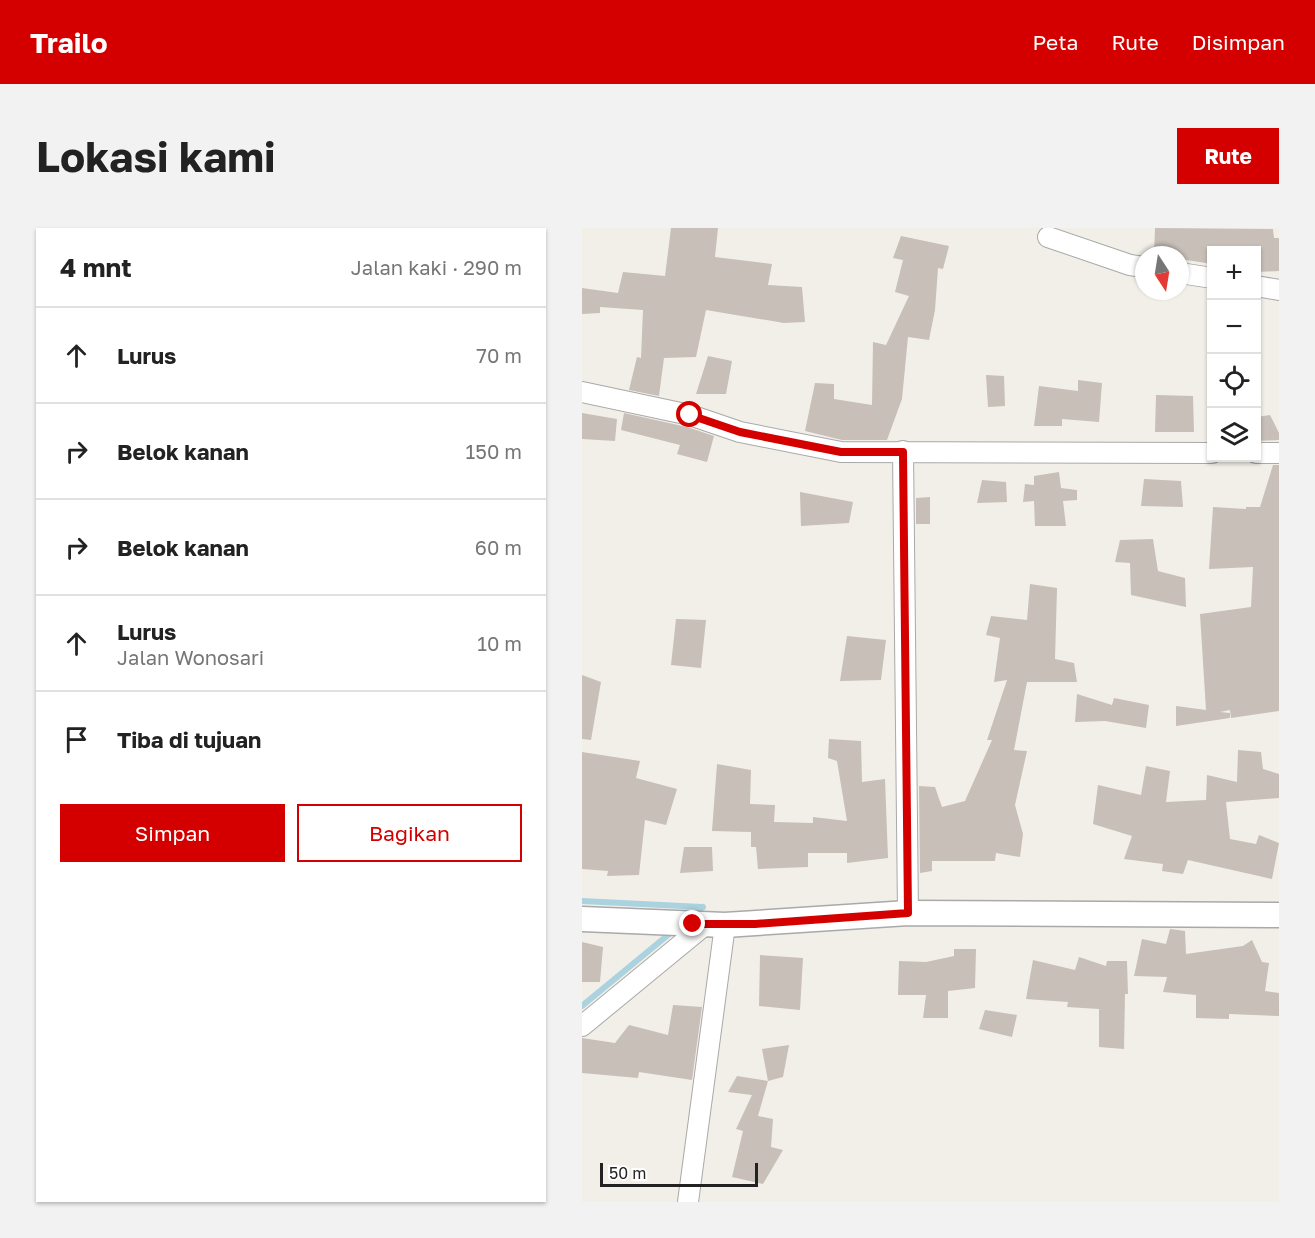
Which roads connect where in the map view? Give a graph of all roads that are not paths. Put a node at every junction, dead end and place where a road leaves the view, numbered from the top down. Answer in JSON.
{"nodes":[{"id":1,"x":1048,"y":237,"type":"dead end"},
{"id":2,"x":1135,"y":266,"type":"edge"},
{"id":3,"x":1189,"y":274,"type":"edge"},
{"id":4,"x":1207,"y":277,"type":"edge"},
{"id":5,"x":1261,"y":287,"type":"edge"},
{"id":6,"x":1279,"y":291,"type":"edge"},
{"id":7,"x":582,"y":392,"type":"edge"},
{"id":8,"x":903,"y":452,"type":"junction"},
{"id":9,"x":1207,"y":453,"type":"edge"},
{"id":10,"x":1261,"y":453,"type":"edge"},
{"id":11,"x":1279,"y":453,"type":"edge"},
{"id":12,"x":908,"y":913,"type":"junction"},
{"id":13,"x":1279,"y":915,"type":"edge"},
{"id":14,"x":582,"y":919,"type":"edge"},
{"id":15,"x":700,"y":924,"type":"junction"},
{"id":16,"x":582,"y":1026,"type":"edge"},
{"id":17,"x":688,"y":1202,"type":"edge"}],
"edges":[{"from":1,"to":2,"type":"street"},
{"from":3,"to":4,"type":"street"},
{"from":5,"to":6,"type":"street"},
{"from":7,"to":8,"type":"street"},
{"from":8,"to":9,"type":"street"},
{"from":8,"to":12,"type":"street"},
{"from":10,"to":11,"type":"street"},
{"from":12,"to":13,"type":"street"},
{"from":12,"to":15,"type":"street"},
{"from":14,"to":15,"type":"street"},
{"from":15,"to":16,"type":"street"},
{"from":15,"to":17,"type":"street"}]}
